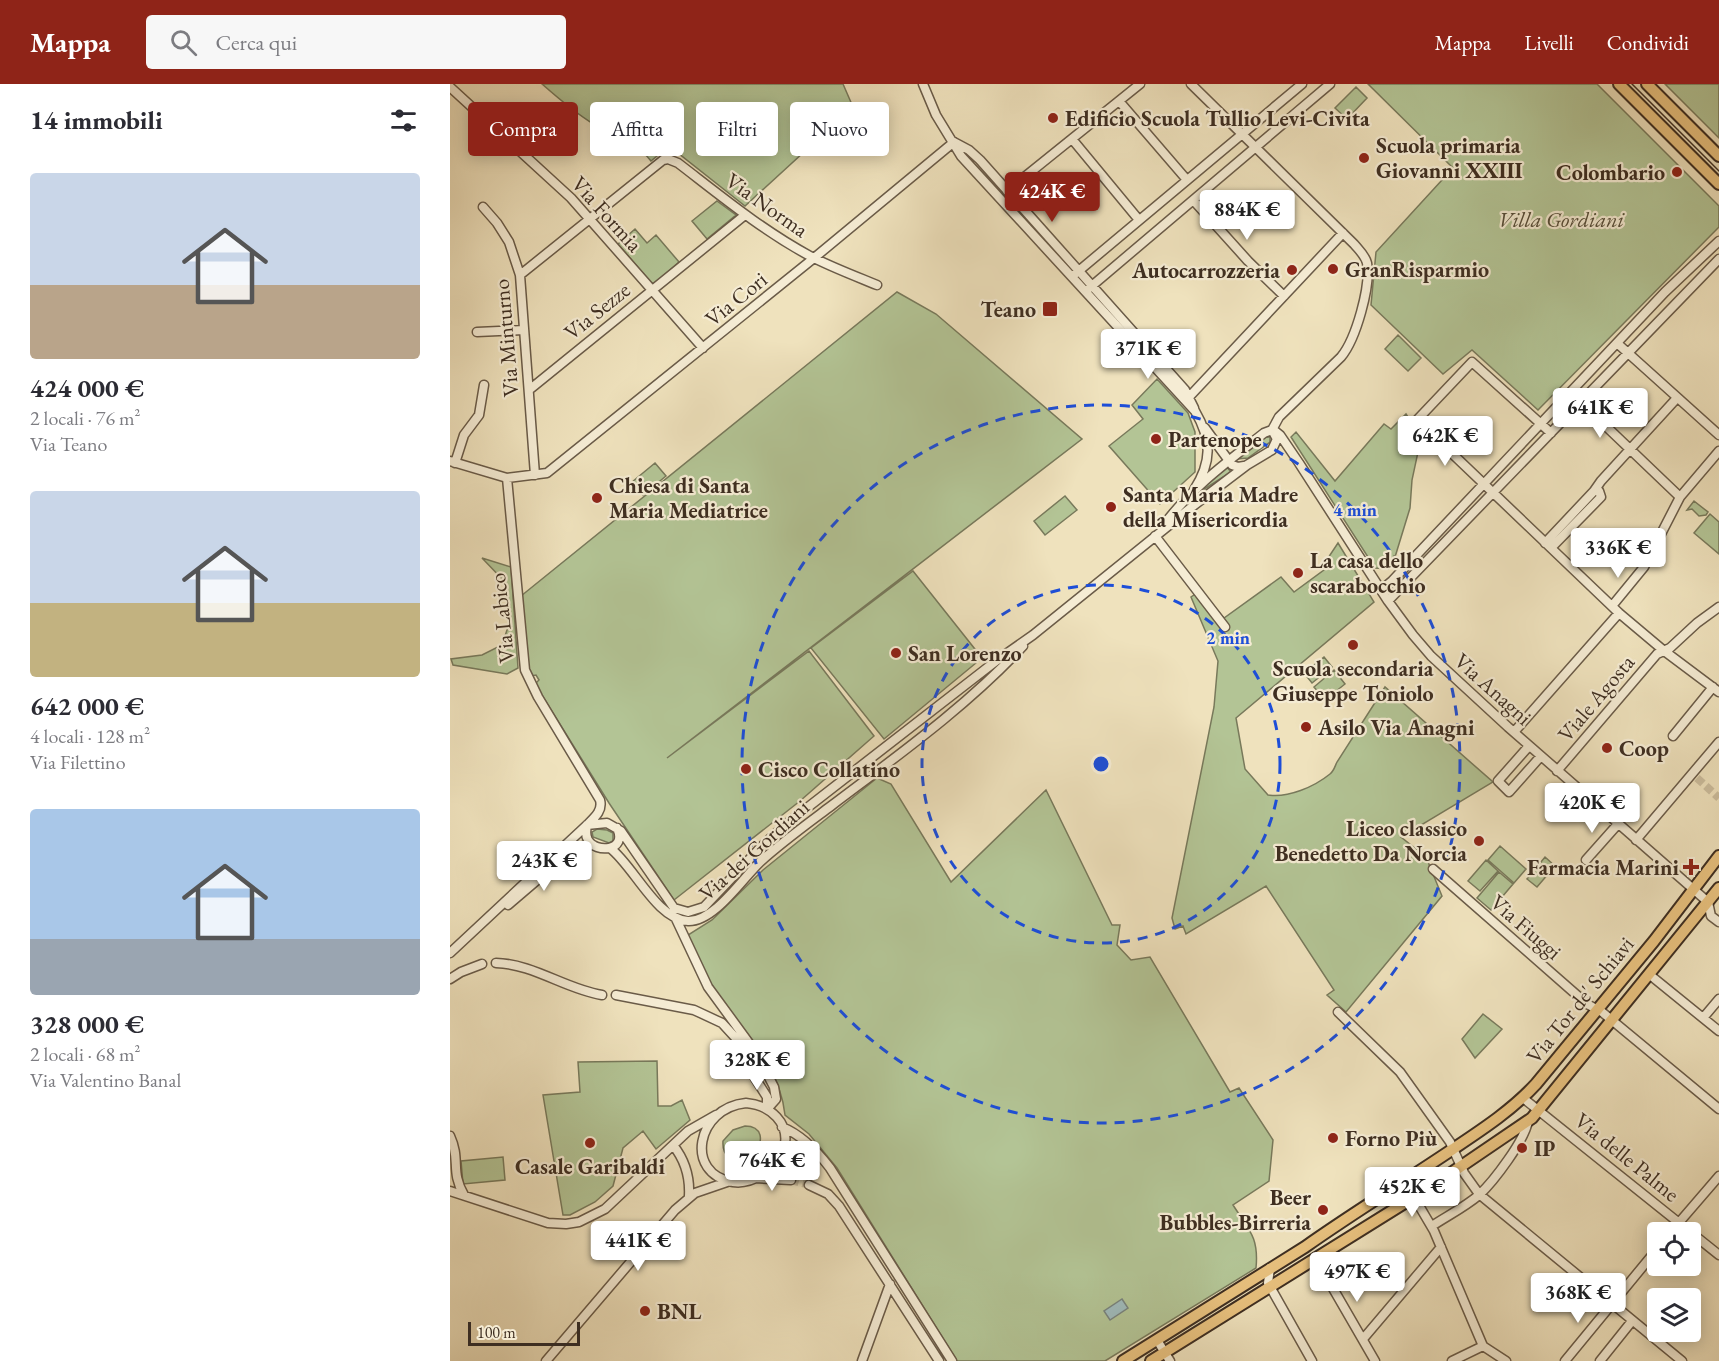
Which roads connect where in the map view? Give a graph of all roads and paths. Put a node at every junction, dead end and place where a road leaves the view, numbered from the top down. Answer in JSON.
{"nodes":[{"id":1,"x":923,"y":84,"type":"edge"},
{"id":2,"x":1140,"y":84,"type":"edge"},
{"id":3,"x":1191,"y":84,"type":"edge"},
{"id":4,"x":1302,"y":84,"type":"edge"},
{"id":5,"x":1330,"y":84,"type":"edge"},
{"id":6,"x":1619,"y":84,"type":"edge"},
{"id":7,"x":1647,"y":84,"type":"edge"},
{"id":8,"x":1285,"y":85,"type":"edge"},
{"id":9,"x":450,"y":87,"type":"edge"},
{"id":10,"x":1293,"y":92,"type":"junction"},
{"id":11,"x":1119,"y":101,"type":"junction"},
{"id":12,"x":1242,"y":135,"type":"junction"},
{"id":13,"x":1072,"y":139,"type":"junction"},
{"id":14,"x":954,"y":142,"type":"junction"},
{"id":15,"x":1255,"y":148,"type":"junction"},
{"id":16,"x":1719,"y":156,"type":"edge"},
{"id":17,"x":980,"y":160,"type":"junction"},
{"id":18,"x":971,"y":166,"type":"junction"},
{"id":19,"x":1187,"y":180,"type":"junction"},
{"id":20,"x":1719,"y":183,"type":"edge"},
{"id":21,"x":1007,"y":191,"type":"junction"},
{"id":22,"x":1194,"y":201,"type":"junction"},
{"id":23,"x":483,"y":207,"type":"dead end"},
{"id":24,"x":745,"y":215,"type":"junction"},
{"id":25,"x":589,"y":219,"type":"junction"},
{"id":26,"x":1139,"y":220,"type":"junction"},
{"id":27,"x":1343,"y":233,"type":"junction"},
{"id":28,"x":1719,"y":241,"type":"edge"},
{"id":29,"x":1710,"y":250,"type":"junction"},
{"id":30,"x":1719,"y":254,"type":"edge"},
{"id":31,"x":814,"y":258,"type":"junction"},
{"id":32,"x":1719,"y":259,"type":"edge"},
{"id":33,"x":1073,"y":273,"type":"junction"},
{"id":34,"x":520,"y":275,"type":"junction"},
{"id":35,"x":877,"y":285,"type":"dead end"},
{"id":36,"x":652,"y":290,"type":"junction"},
{"id":37,"x":1088,"y":290,"type":"junction"},
{"id":38,"x":1284,"y":296,"type":"junction"},
{"id":39,"x":1123,"y":328,"type":"junction"},
{"id":40,"x":524,"y":330,"type":"junction"},
{"id":41,"x":477,"y":332,"type":"dead end"},
{"id":42,"x":1618,"y":344,"type":"junction"},
{"id":43,"x":703,"y":348,"type":"junction"},
{"id":44,"x":1628,"y":354,"type":"junction"},
{"id":45,"x":484,"y":385,"type":"dead end"},
{"id":46,"x":529,"y":390,"type":"junction"},
{"id":47,"x":1189,"y":397,"type":"junction"},
{"id":48,"x":1677,"y":398,"type":"junction"},
{"id":49,"x":1589,"y":410,"type":"dead end"},
{"id":50,"x":1195,"y":411,"type":"junction"},
{"id":51,"x":1540,"y":424,"type":"junction"},
{"id":52,"x":1203,"y":425,"type":"junction"},
{"id":53,"x":1272,"y":430,"type":"junction"},
{"id":54,"x":1551,"y":433,"type":"junction"},
{"id":55,"x":1719,"y":435,"type":"edge"},
{"id":56,"x":1213,"y":441,"type":"junction"},
{"id":57,"x":1244,"y":449,"type":"junction"},
{"id":58,"x":1630,"y":449,"type":"junction"},
{"id":59,"x":1272,"y":450,"type":"junction"},
{"id":60,"x":1719,"y":452,"type":"edge"},
{"id":61,"x":1228,"y":461,"type":"junction"},
{"id":62,"x":453,"y":462,"type":"edge"},
{"id":63,"x":1299,"y":463,"type":"junction"},
{"id":64,"x":1247,"y":465,"type":"junction"},
{"id":65,"x":535,"y":475,"type":"junction"},
{"id":66,"x":507,"y":478,"type":"junction"},
{"id":67,"x":1482,"y":484,"type":"junction"},
{"id":68,"x":1194,"y":490,"type":"junction"},
{"id":69,"x":1492,"y":494,"type":"junction"},
{"id":70,"x":1680,"y":497,"type":"junction"},
{"id":71,"x":1155,"y":536,"type":"junction"},
{"id":72,"x":1548,"y":546,"type":"junction"},
{"id":73,"x":1381,"y":590,"type":"junction"},
{"id":74,"x":1388,"y":601,"type":"junction"},
{"id":75,"x":1719,"y":607,"type":"edge"},
{"id":76,"x":1616,"y":609,"type":"junction"},
{"id":77,"x":1225,"y":627,"type":"dead end"},
{"id":78,"x":1034,"y":635,"type":"junction"},
{"id":79,"x":1663,"y":650,"type":"junction"},
{"id":80,"x":1716,"y":689,"type":"edge"},
{"id":81,"x":1514,"y":732,"type":"junction"},
{"id":82,"x":1673,"y":736,"type":"dead end"},
{"id":83,"x":1719,"y":742,"type":"edge"},
{"id":84,"x":1529,"y":746,"type":"junction"},
{"id":85,"x":1541,"y":756,"type":"junction"},
{"id":86,"x":1557,"y":771,"type":"junction"},
{"id":87,"x":1618,"y":824,"type":"junction"},
{"id":88,"x":587,"y":825,"type":"junction"},
{"id":89,"x":617,"y":828,"type":"junction"},
{"id":90,"x":1636,"y":840,"type":"junction"},
{"id":91,"x":593,"y":845,"type":"junction"},
{"id":92,"x":610,"y":849,"type":"junction"},
{"id":93,"x":1719,"y":856,"type":"edge"},
{"id":94,"x":1586,"y":860,"type":"dead end"},
{"id":95,"x":1433,"y":869,"type":"dead end"},
{"id":96,"x":1719,"y":888,"type":"edge"},
{"id":97,"x":1693,"y":889,"type":"junction"},
{"id":98,"x":1713,"y":903,"type":"edge"},
{"id":99,"x":488,"y":919,"type":"junction"},
{"id":100,"x":676,"y":919,"type":"junction"},
{"id":101,"x":1719,"y":922,"type":"edge"},
{"id":102,"x":450,"y":953,"type":"edge"},
{"id":103,"x":496,"y":963,"type":"dead end"},
{"id":104,"x":482,"y":964,"type":"dead end"},
{"id":105,"x":1650,"y":975,"type":"junction"},
{"id":106,"x":450,"y":979,"type":"edge"},
{"id":107,"x":602,"y":995,"type":"dead end"},
{"id":108,"x":616,"y":995,"type":"dead end"},
{"id":109,"x":1719,"y":999,"type":"edge"},
{"id":110,"x":1598,"y":1009,"type":"junction"},
{"id":111,"x":1338,"y":1012,"type":"dead end"},
{"id":112,"x":1703,"y":1018,"type":"junction"},
{"id":113,"x":1612,"y":1022,"type":"junction"},
{"id":114,"x":1719,"y":1031,"type":"edge"},
{"id":115,"x":1523,"y":1098,"type":"junction"},
{"id":116,"x":767,"y":1108,"type":"junction"},
{"id":117,"x":1719,"y":1109,"type":"edge"},
{"id":118,"x":1540,"y":1111,"type":"junction"},
{"id":119,"x":716,"y":1115,"type":"junction"},
{"id":120,"x":1528,"y":1120,"type":"junction"},
{"id":121,"x":782,"y":1127,"type":"junction"},
{"id":122,"x":1507,"y":1135,"type":"junction"},
{"id":123,"x":450,"y":1136,"type":"edge"},
{"id":124,"x":674,"y":1145,"type":"junction"},
{"id":125,"x":1453,"y":1149,"type":"junction"},
{"id":126,"x":1513,"y":1153,"type":"junction"},
{"id":127,"x":1461,"y":1166,"type":"junction"},
{"id":128,"x":1719,"y":1176,"type":"edge"},
{"id":129,"x":755,"y":1178,"type":"junction"},
{"id":130,"x":730,"y":1181,"type":"junction"},
{"id":131,"x":791,"y":1183,"type":"tunnel mouth"},
{"id":132,"x":809,"y":1187,"type":"tunnel mouth"},
{"id":133,"x":450,"y":1191,"type":"edge"},
{"id":134,"x":1479,"y":1194,"type":"junction"},
{"id":135,"x":689,"y":1196,"type":"junction"},
{"id":136,"x":466,"y":1197,"type":"junction"},
{"id":137,"x":1414,"y":1197,"type":"junction"},
{"id":138,"x":1678,"y":1222,"type":"edge"},
{"id":139,"x":1680,"y":1222,"type":"edge"},
{"id":140,"x":1432,"y":1226,"type":"junction"},
{"id":141,"x":1701,"y":1241,"type":"edge"},
{"id":142,"x":1441,"y":1247,"type":"junction"},
{"id":143,"x":1719,"y":1255,"type":"edge"},
{"id":144,"x":1316,"y":1260,"type":"junction"},
{"id":145,"x":1647,"y":1261,"type":"edge"},
{"id":146,"x":1270,"y":1268,"type":"junction"},
{"id":147,"x":890,"y":1284,"type":"junction"},
{"id":148,"x":1270,"y":1288,"type":"junction"},
{"id":149,"x":1611,"y":1303,"type":"junction"},
{"id":150,"x":1632,"y":1321,"type":"junction"},
{"id":151,"x":1363,"y":1339,"type":"junction"},
{"id":152,"x":1157,"y":1340,"type":"junction"},
{"id":153,"x":1483,"y":1346,"type":"junction"},
{"id":154,"x":1168,"y":1357,"type":"edge"},
{"id":155,"x":546,"y":1361,"type":"edge"},
{"id":156,"x":862,"y":1361,"type":"edge"},
{"id":157,"x":939,"y":1361,"type":"edge"},
{"id":158,"x":952,"y":1361,"type":"edge"},
{"id":159,"x":1123,"y":1361,"type":"edge"},
{"id":160,"x":1151,"y":1361,"type":"edge"},
{"id":161,"x":1312,"y":1361,"type":"edge"},
{"id":162,"x":1376,"y":1361,"type":"edge"},
{"id":163,"x":1452,"y":1361,"type":"edge"},
{"id":164,"x":1506,"y":1361,"type":"edge"},
{"id":165,"x":1565,"y":1361,"type":"edge"},
{"id":166,"x":1600,"y":1361,"type":"edge"},
{"id":167,"x":1682,"y":1361,"type":"edge"}],
"edges":[{"from":1,"to":14,"type":"street"},
{"from":2,"to":11,"type":"street"},
{"from":3,"to":12,"type":"street","name":"Via dei Gordiani"},
{"from":4,"to":10,"type":"street"},
{"from":5,"to":15,"type":"street"},
{"from":6,"to":20,"type":"main road"},
{"from":7,"to":16,"type":"main road"},
{"from":8,"to":10,"type":"street"},
{"from":9,"to":25,"type":"street","name":"Via Formia"},
{"from":10,"to":12,"type":"street"},
{"from":11,"to":13,"type":"street"},
{"from":11,"to":19,"type":"street"},
{"from":12,"to":15,"type":"street","name":"Via dei Gordiani"},
{"from":12,"to":19,"type":"street"},
{"from":13,"to":21,"type":"street"},
{"from":13,"to":26,"type":"street"},
{"from":14,"to":17,"type":"street"},
{"from":14,"to":18,"type":"street"},
{"from":14,"to":31,"type":"street","name":"Via Cori"},
{"from":15,"to":22,"type":"street"},
{"from":15,"to":27,"type":"street","name":"Via dei Gordiani"},
{"from":17,"to":18,"type":"street"},
{"from":17,"to":21,"type":"street"},
{"from":18,"to":33,"type":"street"},
{"from":19,"to":26,"type":"street"},
{"from":21,"to":33,"type":"street"},
{"from":22,"to":37,"type":"street"},
{"from":22,"to":38,"type":"street"},
{"from":23,"to":34,"type":"street","name":"Via Minturno"},
{"from":24,"to":25,"type":"street","name":"Via Norma"},
{"from":24,"to":31,"type":"street","name":"Via Norma"},
{"from":24,"to":36,"type":"street","name":"Via Sezze"},
{"from":25,"to":34,"type":"street"},
{"from":25,"to":36,"type":"street","name":"Via Formia"},
{"from":26,"to":33,"type":"street"},
{"from":27,"to":38,"type":"street"},
{"from":27,"to":53,"type":"street","name":"Via dei Gordiani"},
{"from":28,"to":29,"type":"street"},
{"from":29,"to":30,"type":"street"},
{"from":29,"to":42,"type":"street"},
{"from":31,"to":35,"type":"street","name":"Via Norma"},
{"from":31,"to":43,"type":"street","name":"Via Cori"},
{"from":32,"to":44,"type":"street"},
{"from":33,"to":37,"type":"street"},
{"from":34,"to":40,"type":"street","name":"Via Minturno"},
{"from":36,"to":43,"type":"street","name":"Via Formia"},
{"from":36,"to":46,"type":"street","name":"Via Sezze"},
{"from":37,"to":39,"type":"street"},
{"from":38,"to":47,"type":"street"},
{"from":39,"to":47,"type":"street"},
{"from":39,"to":50,"type":"street"},
{"from":40,"to":41,"type":"street"},
{"from":40,"to":46,"type":"street","name":"Via Minturno"},
{"from":42,"to":44,"type":"street"},
{"from":42,"to":51,"type":"street"},
{"from":43,"to":65,"type":"street","name":"Via Cori"},
{"from":44,"to":48,"type":"street"},
{"from":44,"to":54,"type":"street"},
{"from":45,"to":62,"type":"street"},
{"from":46,"to":65,"type":"street","name":"Via Minturno"},
{"from":47,"to":50,"type":"street"},
{"from":48,"to":55,"type":"street"},
{"from":48,"to":58,"type":"street"},
{"from":49,"to":58,"type":"street"},
{"from":50,"to":52,"type":"street"},
{"from":51,"to":54,"type":"street"},
{"from":51,"to":67,"type":"street"},
{"from":51,"to":67,"type":"street"},
{"from":52,"to":56,"type":"street"},
{"from":52,"to":68,"type":"street"},
{"from":53,"to":57,"type":"street","name":"Via dei Gordiani"},
{"from":53,"to":59,"type":"street"},
{"from":53,"to":63,"type":"street","name":"Via Anagni"},
{"from":54,"to":69,"type":"street"},
{"from":56,"to":57,"type":"street"},
{"from":56,"to":61,"type":"street"},
{"from":57,"to":61,"type":"street","name":"Via dei Gordiani"},
{"from":58,"to":70,"type":"street"},
{"from":58,"to":72,"type":"street"},
{"from":59,"to":63,"type":"street"},
{"from":59,"to":64,"type":"street","name":"Via dei Gordiani"},
{"from":60,"to":70,"type":"street","name":"Viale Agosta"},
{"from":61,"to":64,"type":"street"},
{"from":61,"to":68,"type":"street","name":"Via dei Gordiani"},
{"from":62,"to":66,"type":"street"},
{"from":63,"to":73,"type":"street","name":"Via Anagni"},
{"from":64,"to":71,"type":"street","name":"Via dei Gordiani"},
{"from":65,"to":66,"type":"street"},
{"from":66,"to":88,"type":"street","name":"Via Labico"},
{"from":67,"to":69,"type":"street"},
{"from":67,"to":73,"type":"street"},
{"from":68,"to":71,"type":"street","name":"Via dei Gordiani"},
{"from":69,"to":72,"type":"street"},
{"from":69,"to":74,"type":"street"},
{"from":70,"to":76,"type":"street","name":"Viale Agosta"},
{"from":71,"to":77,"type":"street"},
{"from":71,"to":78,"type":"street","name":"Via dei Gordiani"},
{"from":72,"to":76,"type":"street"},
{"from":73,"to":74,"type":"street","name":"Via Anagni"},
{"from":74,"to":81,"type":"street","name":"Via Anagni"},
{"from":75,"to":79,"type":"street","name":"Viale Agosta"},
{"from":76,"to":79,"type":"street"},
{"from":76,"to":81,"type":"street","name":"Viale Agosta"},
{"from":78,"to":89,"type":"street","name":"Via dei Gordiani"},
{"from":78,"to":100,"type":"street","name":"Via dei Gordiani"},
{"from":79,"to":80,"type":"street"},
{"from":79,"to":86,"type":"street","name":"Viale Agosta"},
{"from":80,"to":82,"type":"street"},
{"from":81,"to":84,"type":"street","name":"Via Anagni"},
{"from":83,"to":90,"type":"street"},
{"from":84,"to":85,"type":"street","name":"Via Anagni"},
{"from":84,"to":85,"type":"street"},
{"from":85,"to":86,"type":"street","name":"Via Anagni"},
{"from":86,"to":87,"type":"street","name":"Via Anagni"},
{"from":87,"to":90,"type":"street","name":"Via Anagni"},
{"from":87,"to":94,"type":"street"},
{"from":88,"to":89,"type":"street"},
{"from":88,"to":91,"type":"street"},
{"from":88,"to":99,"type":"street"},
{"from":89,"to":92,"type":"street"},
{"from":90,"to":97,"type":"street","name":"Via Anagni"},
{"from":91,"to":92,"type":"street"},
{"from":91,"to":99,"type":"street"},
{"from":92,"to":100,"type":"street"},
{"from":93,"to":97,"type":"main road","name":"Via Tor de' Schiavi"},
{"from":95,"to":110,"type":"street","name":"Via Fiuggi"},
{"from":96,"to":98,"type":"main road","name":"Via Tor de' Schiavi"},
{"from":97,"to":98,"type":"street","name":"Via Anagni"},
{"from":97,"to":110,"type":"main road","name":"Via Tor de' Schiavi"},
{"from":98,"to":101,"type":"street"},
{"from":98,"to":105,"type":"main road","name":"Via Tor de' Schiavi"},
{"from":99,"to":102,"type":"street"},
{"from":100,"to":116,"type":"street"},
{"from":103,"to":107,"type":"street"},
{"from":104,"to":106,"type":"street"},
{"from":105,"to":112,"type":"street"},
{"from":105,"to":113,"type":"main road","name":"Via Tor de' Schiavi"},
{"from":108,"to":116,"type":"street"},
{"from":109,"to":112,"type":"street"},
{"from":110,"to":113,"type":"street","name":"Via Fiuggi"},
{"from":110,"to":115,"type":"main road","name":"Via Tor de' Schiavi"},
{"from":111,"to":125,"type":"street"},
{"from":112,"to":114,"type":"street"},
{"from":113,"to":117,"type":"street","name":"Via Fiuggi"},
{"from":113,"to":118,"type":"main road","name":"Via Tor de' Schiavi"},
{"from":115,"to":118,"type":"street","name":"Via delle Palme"},
{"from":115,"to":125,"type":"main road","name":"Via Tor de' Schiavi"},
{"from":116,"to":119,"type":"street"},
{"from":116,"to":121,"type":"street"},
{"from":118,"to":120,"type":"main road","name":"Via Tor de' Schiavi"},
{"from":118,"to":138,"type":"street","name":"Via delle Palme"},
{"from":119,"to":124,"type":"street"},
{"from":119,"to":130,"type":"street"},
{"from":120,"to":122,"type":"main road","name":"Via Tor de' Schiavi"},
{"from":120,"to":126,"type":"street"},
{"from":121,"to":129,"type":"street"},
{"from":121,"to":158,"type":"street"},
{"from":122,"to":126,"type":"street"},
{"from":122,"to":127,"type":"main road","name":"Via Tor de' Schiavi"},
{"from":123,"to":136,"type":"street"},
{"from":124,"to":135,"type":"street"},
{"from":124,"to":136,"type":"street"},
{"from":125,"to":127,"type":"street"},
{"from":125,"to":146,"type":"main road","name":"Via Tor de' Schiavi"},
{"from":126,"to":134,"type":"street"},
{"from":127,"to":134,"type":"street"},
{"from":127,"to":137,"type":"main road","name":"Via Tor de' Schiavi"},
{"from":128,"to":139,"type":"street"},
{"from":129,"to":130,"type":"street"},
{"from":129,"to":131,"type":"street"},
{"from":130,"to":135,"type":"street"},
{"from":132,"to":147,"type":"street"},
{"from":133,"to":136,"type":"street"},
{"from":134,"to":140,"type":"street"},
{"from":134,"to":149,"type":"street"},
{"from":135,"to":155,"type":"street"},
{"from":137,"to":140,"type":"street"},
{"from":137,"to":144,"type":"main road","name":"Via Tor de' Schiavi"},
{"from":140,"to":142,"type":"street"},
{"from":141,"to":143,"type":"street","name":"Via delle Palme"},
{"from":142,"to":151,"type":"street"},
{"from":142,"to":153,"type":"street"},
{"from":144,"to":148,"type":"main road","name":"Via Tor de' Schiavi"},
{"from":144,"to":151,"type":"street"},
{"from":145,"to":149,"type":"street"},
{"from":146,"to":148,"type":"street"},
{"from":146,"to":152,"type":"main road","name":"Via Tor de' Schiavi"},
{"from":147,"to":156,"type":"street"},
{"from":147,"to":157,"type":"street"},
{"from":148,"to":154,"type":"main road","name":"Via Tor de' Schiavi"},
{"from":148,"to":161,"type":"street"},
{"from":149,"to":150,"type":"street"},
{"from":149,"to":165,"type":"street"},
{"from":150,"to":166,"type":"street"},
{"from":150,"to":167,"type":"street"},
{"from":151,"to":162,"type":"street"},
{"from":152,"to":154,"type":"street"},
{"from":152,"to":159,"type":"main road","name":"Via Tor de' Schiavi"},
{"from":153,"to":163,"type":"street"},
{"from":153,"to":164,"type":"street"},
{"from":154,"to":160,"type":"main road","name":"Via Tor de' Schiavi"}]}
